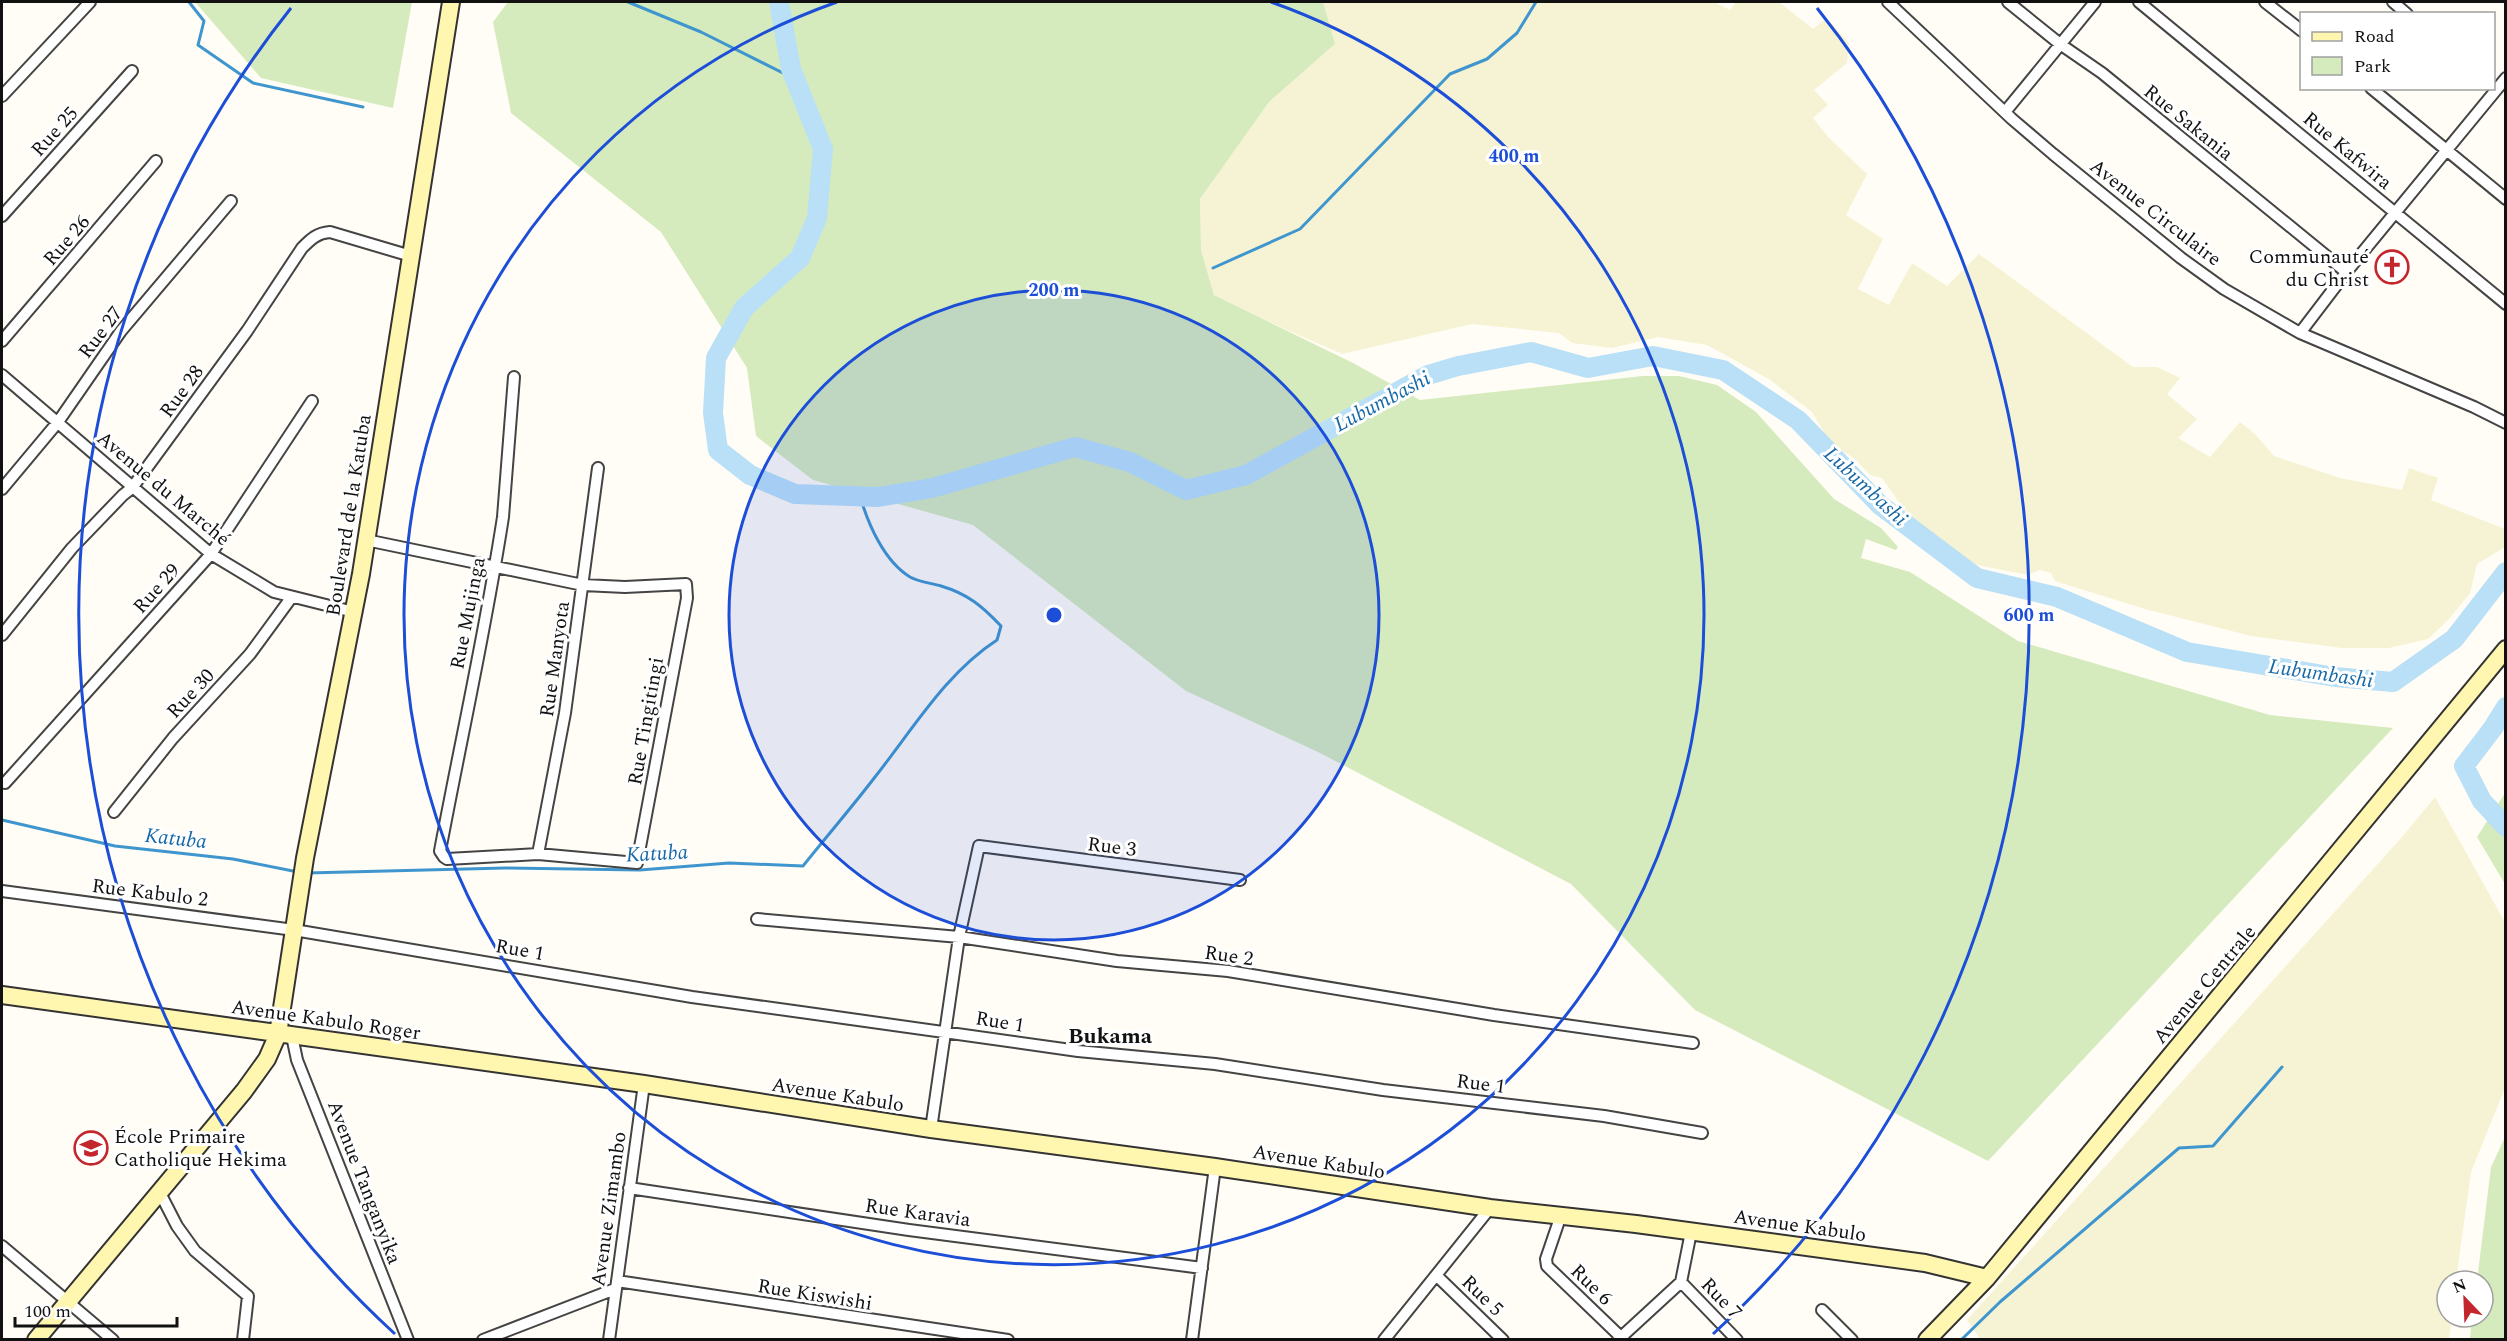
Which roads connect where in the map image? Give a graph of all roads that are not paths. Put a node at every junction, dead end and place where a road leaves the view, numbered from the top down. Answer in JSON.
{"nodes":[{"id":1,"x":90,"y":2,"type":"edge"},
{"id":2,"x":451,"y":2,"type":"edge"},
{"id":3,"x":1888,"y":2,"type":"edge"},
{"id":4,"x":2008,"y":2,"type":"edge"},
{"id":5,"x":2095,"y":2,"type":"edge"},
{"id":6,"x":2139,"y":2,"type":"edge"},
{"id":7,"x":2265,"y":2,"type":"edge"},
{"id":8,"x":2393,"y":2,"type":"edge"},
{"id":9,"x":2406,"y":12,"type":"edge"},
{"id":10,"x":2300,"y":30,"type":"edge"},
{"id":11,"x":2060,"y":44,"type":"junction"},
{"id":12,"x":132,"y":71,"type":"dead end"},
{"id":13,"x":2505,"y":78,"type":"edge"},
{"id":14,"x":2499,"y":88,"type":"edge"},
{"id":15,"x":2373,"y":90,"type":"edge"},
{"id":16,"x":2,"y":96,"type":"edge"},
{"id":17,"x":2005,"y":112,"type":"junction"},
{"id":18,"x":2447,"y":150,"type":"junction"},
{"id":19,"x":156,"y":161,"type":"dead end"},
{"id":20,"x":2505,"y":199,"type":"edge"},
{"id":21,"x":231,"y":201,"type":"dead end"},
{"id":22,"x":2396,"y":212,"type":"junction"},
{"id":23,"x":2,"y":216,"type":"edge"},
{"id":24,"x":411,"y":256,"type":"junction"},
{"id":25,"x":2346,"y":272,"type":"junction"},
{"id":26,"x":2505,"y":304,"type":"edge"},
{"id":27,"x":2300,"y":333,"type":"junction"},
{"id":28,"x":2,"y":341,"type":"edge"},
{"id":29,"x":2,"y":375,"type":"edge"},
{"id":30,"x":514,"y":377,"type":"dead end"},
{"id":31,"x":312,"y":401,"type":"dead end"},
{"id":32,"x":58,"y":422,"type":"junction"},
{"id":33,"x":2505,"y":423,"type":"edge"},
{"id":34,"x":598,"y":468,"type":"dead end"},
{"id":35,"x":132,"y":488,"type":"junction"},
{"id":36,"x":2,"y":489,"type":"edge"},
{"id":37,"x":366,"y":540,"type":"junction"},
{"id":38,"x":211,"y":554,"type":"junction"},
{"id":39,"x":494,"y":568,"type":"junction"},
{"id":40,"x":583,"y":585,"type":"junction"},
{"id":41,"x":291,"y":598,"type":"junction"},
{"id":42,"x":354,"y":612,"type":"junction"},
{"id":43,"x":2,"y":635,"type":"edge"},
{"id":44,"x":2505,"y":650,"type":"edge"},
{"id":45,"x":5,"y":783,"type":"dead end"},
{"id":46,"x":114,"y":812,"type":"dead end"},
{"id":47,"x":538,"y":854,"type":"junction"},
{"id":48,"x":1240,"y":880,"type":"dead end"},
{"id":49,"x":2,"y":891,"type":"edge"},
{"id":50,"x":757,"y":919,"type":"dead end"},
{"id":51,"x":294,"y":930,"type":"junction"},
{"id":52,"x":959,"y":937,"type":"junction"},
{"id":53,"x":2,"y":995,"type":"edge"},
{"id":54,"x":946,"y":1031,"type":"junction"},
{"id":55,"x":285,"y":1035,"type":"junction"},
{"id":56,"x":1694,"y":1043,"type":"dead end"},
{"id":57,"x":644,"y":1084,"type":"junction"},
{"id":58,"x":931,"y":1129,"type":"junction"},
{"id":59,"x":1702,"y":1133,"type":"dead end"},
{"id":60,"x":1215,"y":1167,"type":"junction"},
{"id":61,"x":629,"y":1188,"type":"junction"},
{"id":62,"x":159,"y":1191,"type":"junction"},
{"id":63,"x":1490,"y":1208,"type":"junction"},
{"id":64,"x":1561,"y":1215,"type":"junction"},
{"id":65,"x":1691,"y":1232,"type":"junction"},
{"id":66,"x":2,"y":1246,"type":"edge"},
{"id":67,"x":1202,"y":1268,"type":"junction"},
{"id":68,"x":1437,"y":1276,"type":"junction"},
{"id":69,"x":1987,"y":1278,"type":"junction"},
{"id":70,"x":1681,"y":1282,"type":"junction"},
{"id":71,"x":616,"y":1285,"type":"junction"},
{"id":72,"x":69,"y":1300,"type":"junction"},
{"id":73,"x":1822,"y":1310,"type":"dead end"},
{"id":74,"x":1388,"y":1338,"type":"edge"},
{"id":75,"x":1621,"y":1338,"type":"edge"},
{"id":76,"x":36,"y":1340,"type":"edge"},
{"id":77,"x":113,"y":1340,"type":"edge"},
{"id":78,"x":243,"y":1340,"type":"edge"},
{"id":79,"x":408,"y":1340,"type":"edge"},
{"id":80,"x":483,"y":1340,"type":"edge"},
{"id":81,"x":609,"y":1340,"type":"edge"},
{"id":82,"x":1008,"y":1340,"type":"edge"},
{"id":83,"x":1192,"y":1340,"type":"edge"},
{"id":84,"x":1503,"y":1340,"type":"edge"},
{"id":85,"x":1737,"y":1340,"type":"edge"},
{"id":86,"x":1852,"y":1340,"type":"edge"},
{"id":87,"x":1927,"y":1340,"type":"edge"}],
"edges":[{"from":1,"to":16,"type":"street"},
{"from":2,"to":24,"type":"street","name":"Boulevard de la Katuba"},
{"from":3,"to":17,"type":"street","name":"Avenue Circulaire"},
{"from":4,"to":11,"type":"street","name":"Rue Sakania"},
{"from":5,"to":11,"type":"street"},
{"from":6,"to":22,"type":"street","name":"Rue Kafwira"},
{"from":7,"to":10,"type":"street"},
{"from":8,"to":9,"type":"street"},
{"from":11,"to":17,"type":"street"},
{"from":11,"to":25,"type":"street","name":"Rue Sakania"},
{"from":12,"to":23,"type":"street","name":"Rue 25"},
{"from":13,"to":14,"type":"street"},
{"from":14,"to":18,"type":"street"},
{"from":15,"to":18,"type":"street"},
{"from":17,"to":27,"type":"street","name":"Avenue Circulaire"},
{"from":18,"to":20,"type":"street"},
{"from":18,"to":22,"type":"street"},
{"from":19,"to":28,"type":"street","name":"Rue 26"},
{"from":21,"to":32,"type":"street","name":"Rue 27"},
{"from":22,"to":25,"type":"street"},
{"from":22,"to":26,"type":"street","name":"Rue Kafwira"},
{"from":24,"to":35,"type":"street","name":"Rue 28"},
{"from":24,"to":37,"type":"street","name":"Boulevard de la Katuba"},
{"from":25,"to":27,"type":"street"},
{"from":27,"to":33,"type":"street","name":"Avenue Circulaire"},
{"from":29,"to":32,"type":"street","name":"Avenue du Marché"},
{"from":30,"to":39,"type":"street","name":"Rue Mujinga"},
{"from":31,"to":38,"type":"street","name":"Rue 29"},
{"from":32,"to":35,"type":"street","name":"Avenue du Marché"},
{"from":32,"to":36,"type":"street","name":"Rue 27"},
{"from":34,"to":40,"type":"street","name":"Rue Manyota"},
{"from":35,"to":38,"type":"street","name":"Avenue du Marché"},
{"from":35,"to":43,"type":"street","name":"Rue 28"},
{"from":37,"to":39,"type":"street"},
{"from":37,"to":42,"type":"street","name":"Boulevard de la Katuba"},
{"from":38,"to":41,"type":"street","name":"Avenue du Marché"},
{"from":38,"to":45,"type":"street","name":"Rue 29"},
{"from":39,"to":40,"type":"street"},
{"from":39,"to":47,"type":"street","name":"Rue Mujinga"},
{"from":40,"to":47,"type":"street","name":"Rue Manyota"},
{"from":40,"to":47,"type":"street","name":"Rue Tingitingi"},
{"from":41,"to":42,"type":"street","name":"Avenue du Marché"},
{"from":41,"to":46,"type":"street","name":"Rue 30"},
{"from":42,"to":51,"type":"street","name":"Boulevard de la Katuba"},
{"from":44,"to":69,"type":"street","name":"Avenue Centrale"},
{"from":48,"to":52,"type":"street","name":"Rue 3"},
{"from":49,"to":51,"type":"street","name":"Rue Kabulo 2"},
{"from":50,"to":52,"type":"street","name":"Rue 2"},
{"from":51,"to":54,"type":"street","name":"Rue 1"},
{"from":51,"to":55,"type":"street","name":"Boulevard de la Katuba"},
{"from":52,"to":54,"type":"street"},
{"from":52,"to":56,"type":"street","name":"Rue 2"},
{"from":53,"to":55,"type":"street","name":"Avenue Kabulo Roger"},
{"from":54,"to":58,"type":"street"},
{"from":54,"to":59,"type":"street","name":"Rue 1"},
{"from":55,"to":57,"type":"street","name":"Avenue Kabulo Roger"},
{"from":55,"to":62,"type":"street","name":"Boulevard de la Katuba"},
{"from":55,"to":79,"type":"street","name":"Avenue Tanganyika"},
{"from":57,"to":58,"type":"street","name":"Avenue Kabulo"},
{"from":57,"to":61,"type":"street","name":"Avenue Zimambo"},
{"from":58,"to":60,"type":"street","name":"Avenue Kabulo"},
{"from":60,"to":63,"type":"street","name":"Avenue Kabulo"},
{"from":60,"to":67,"type":"street"},
{"from":61,"to":67,"type":"street","name":"Rue Karavia"},
{"from":61,"to":71,"type":"street","name":"Avenue Zimambo"},
{"from":62,"to":72,"type":"street","name":"Boulevard de la Katuba"},
{"from":62,"to":78,"type":"street"},
{"from":63,"to":64,"type":"street","name":"Avenue Kabulo"},
{"from":63,"to":68,"type":"street"},
{"from":64,"to":65,"type":"street","name":"Avenue Kabulo"},
{"from":64,"to":75,"type":"street","name":"Rue 6"},
{"from":65,"to":69,"type":"street","name":"Avenue Kabulo"},
{"from":65,"to":70,"type":"street"},
{"from":66,"to":72,"type":"street"},
{"from":67,"to":83,"type":"street"},
{"from":68,"to":74,"type":"street"},
{"from":68,"to":84,"type":"street","name":"Rue 5"},
{"from":69,"to":87,"type":"street","name":"Avenue Centrale"},
{"from":70,"to":75,"type":"street"},
{"from":70,"to":85,"type":"street","name":"Rue 7"},
{"from":71,"to":80,"type":"street"},
{"from":71,"to":81,"type":"street","name":"Avenue Zimambo"},
{"from":71,"to":82,"type":"street","name":"Rue Kiswishi"},
{"from":72,"to":76,"type":"street","name":"Boulevard de la Katuba"},
{"from":72,"to":77,"type":"street"},
{"from":73,"to":86,"type":"street"}]}
